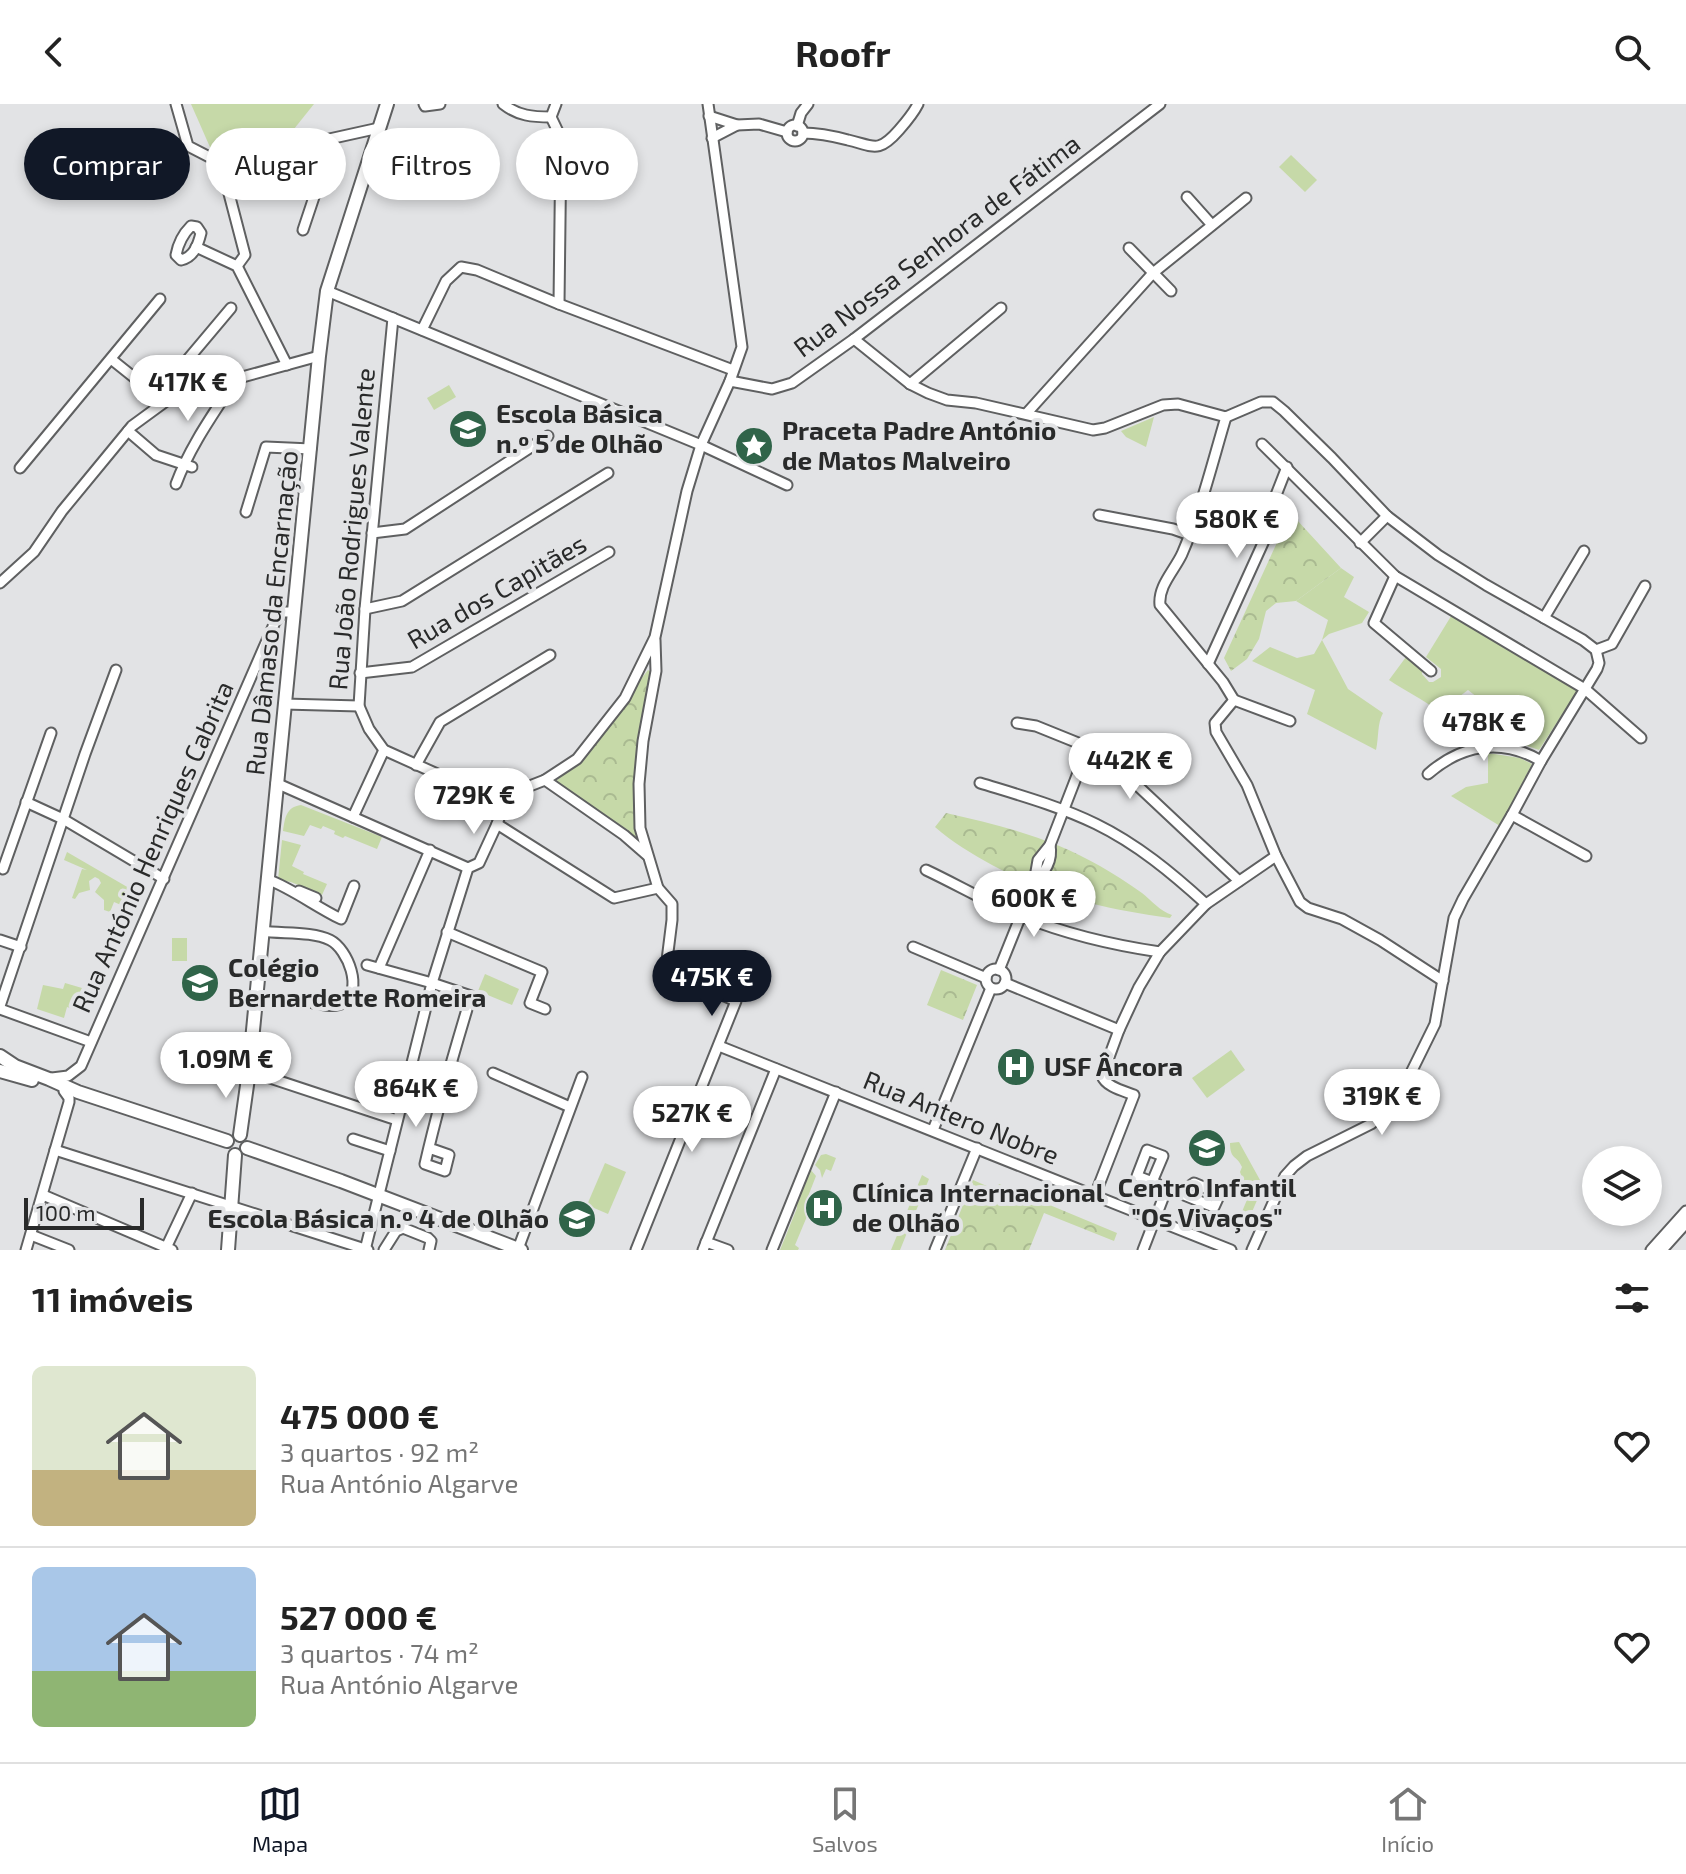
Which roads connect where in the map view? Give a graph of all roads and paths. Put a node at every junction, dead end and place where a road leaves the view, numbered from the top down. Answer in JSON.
{"nodes":[{"id":1,"x":176,"y":104,"type":"edge"},
{"id":2,"x":387,"y":104,"type":"edge"},
{"id":3,"x":424,"y":104,"type":"edge"},
{"id":4,"x":440,"y":104,"type":"edge"},
{"id":5,"x":503,"y":104,"type":"edge"},
{"id":6,"x":556,"y":104,"type":"edge"},
{"id":7,"x":708,"y":104,"type":"edge"},
{"id":8,"x":808,"y":104,"type":"edge"},
{"id":9,"x":918,"y":104,"type":"edge"},
{"id":10,"x":1160,"y":104,"type":"edge"},
{"id":11,"x":709,"y":116,"type":"junction"},
{"id":12,"x":551,"y":117,"type":"junction"},
{"id":13,"x":737,"y":125,"type":"junction"},
{"id":14,"x":379,"y":128,"type":"edge"},
{"id":15,"x":800,"y":129,"type":"junction"},
{"id":16,"x":712,"y":138,"type":"junction"},
{"id":17,"x":206,"y":155,"type":"edge"},
{"id":18,"x":362,"y":181,"type":"edge"},
{"id":19,"x":1187,"y":197,"type":"dead end"},
{"id":20,"x":1246,"y":198,"type":"dead end"},
{"id":21,"x":231,"y":200,"type":"edge"},
{"id":22,"x":313,"y":200,"type":"edge"},
{"id":23,"x":1212,"y":225,"type":"junction"},
{"id":24,"x":303,"y":230,"type":"dead end"},
{"id":25,"x":196,"y":247,"type":"dead end"},
{"id":26,"x":1129,"y":248,"type":"dead end"},
{"id":27,"x":237,"y":266,"type":"junction"},
{"id":28,"x":1153,"y":273,"type":"junction"},
{"id":29,"x":327,"y":291,"type":"junction"},
{"id":30,"x":1171,"y":291,"type":"dead end"},
{"id":31,"x":160,"y":299,"type":"dead end"},
{"id":32,"x":559,"y":304,"type":"junction"},
{"id":33,"x":231,"y":308,"type":"dead end"},
{"id":34,"x":1001,"y":308,"type":"dead end"},
{"id":35,"x":393,"y":318,"type":"junction"},
{"id":36,"x":422,"y":330,"type":"junction"},
{"id":37,"x":854,"y":339,"type":"junction"},
{"id":38,"x":319,"y":356,"type":"junction"},
{"id":39,"x":111,"y":359,"type":"junction"},
{"id":40,"x":287,"y":365,"type":"junction"},
{"id":41,"x":733,"y":370,"type":"junction"},
{"id":42,"x":236,"y":379,"type":"junction"},
{"id":43,"x":730,"y":381,"type":"junction"},
{"id":44,"x":910,"y":384,"type":"junction"},
{"id":45,"x":161,"y":399,"type":"junction"},
{"id":46,"x":1026,"y":414,"type":"junction"},
{"id":47,"x":1226,"y":417,"type":"junction"},
{"id":48,"x":128,"y":431,"type":"junction"},
{"id":49,"x":548,"y":436,"type":"dead end"},
{"id":50,"x":1262,"y":444,"type":"dead end"},
{"id":51,"x":701,"y":445,"type":"junction"},
{"id":52,"x":311,"y":449,"type":"junction"},
{"id":53,"x":188,"y":466,"type":"junction"},
{"id":54,"x":1287,"y":467,"type":"junction"},
{"id":55,"x":20,"y":468,"type":"dead end"},
{"id":56,"x":608,"y":473,"type":"dead end"},
{"id":57,"x":176,"y":484,"type":"dead end"},
{"id":58,"x":787,"y":485,"type":"dead end"},
{"id":59,"x":246,"y":512,"type":"dead end"},
{"id":60,"x":1099,"y":515,"type":"dead end"},
{"id":61,"x":1387,"y":516,"type":"junction"},
{"id":62,"x":372,"y":533,"type":"junction"},
{"id":63,"x":1190,"y":535,"type":"junction"},
{"id":64,"x":1360,"y":543,"type":"junction"},
{"id":65,"x":1584,"y":551,"type":"dead end"},
{"id":66,"x":609,"y":552,"type":"dead end"},
{"id":67,"x":1395,"y":576,"type":"junction"},
{"id":68,"x":0,"y":583,"type":"edge"},
{"id":69,"x":1645,"y":586,"type":"dead end"},
{"id":70,"x":365,"y":609,"type":"junction"},
{"id":71,"x":294,"y":612,"type":"junction"},
{"id":72,"x":1544,"y":618,"type":"junction"},
{"id":73,"x":655,"y":637,"type":"junction"},
{"id":74,"x":1596,"y":650,"type":"junction"},
{"id":75,"x":550,"y":655,"type":"dead end"},
{"id":76,"x":1208,"y":664,"type":"junction"},
{"id":77,"x":116,"y":670,"type":"dead end"},
{"id":78,"x":1431,"y":671,"type":"dead end"},
{"id":79,"x":360,"y":673,"type":"junction"},
{"id":80,"x":1585,"y":689,"type":"junction"},
{"id":81,"x":1234,"y":700,"type":"junction"},
{"id":82,"x":284,"y":704,"type":"junction"},
{"id":83,"x":359,"y":706,"type":"junction"},
{"id":84,"x":1290,"y":721,"type":"dead end"},
{"id":85,"x":1017,"y":723,"type":"dead end"},
{"id":86,"x":51,"y":733,"type":"dead end"},
{"id":87,"x":1641,"y":738,"type":"dead end"},
{"id":88,"x":1088,"y":747,"type":"junction"},
{"id":89,"x":384,"y":750,"type":"junction"},
{"id":90,"x":1541,"y":761,"type":"junction"},
{"id":91,"x":416,"y":765,"type":"junction"},
{"id":92,"x":1428,"y":774,"type":"dead end"},
{"id":93,"x":545,"y":780,"type":"junction"},
{"id":94,"x":276,"y":783,"type":"junction"},
{"id":95,"x":980,"y":783,"type":"dead end"},
{"id":96,"x":26,"y":802,"type":"junction"},
{"id":97,"x":504,"y":804,"type":"junction"},
{"id":98,"x":1064,"y":811,"type":"junction"},
{"id":99,"x":1512,"y":815,"type":"junction"},
{"id":100,"x":353,"y":817,"type":"junction"},
{"id":101,"x":63,"y":819,"type":"junction"},
{"id":102,"x":497,"y":824,"type":"junction"},
{"id":103,"x":430,"y":850,"type":"junction"},
{"id":104,"x":647,"y":855,"type":"junction"},
{"id":105,"x":1276,"y":856,"type":"junction"},
{"id":106,"x":1586,"y":856,"type":"dead end"},
{"id":107,"x":468,"y":868,"type":"junction"},
{"id":108,"x":3,"y":869,"type":"dead end"},
{"id":109,"x":926,"y":870,"type":"dead end"},
{"id":110,"x":164,"y":879,"type":"junction"},
{"id":111,"x":267,"y":879,"type":"junction"},
{"id":112,"x":1239,"y":881,"type":"junction"},
{"id":113,"x":354,"y":886,"type":"dead end"},
{"id":114,"x":658,"y":888,"type":"junction"},
{"id":115,"x":288,"y":889,"type":"junction"},
{"id":116,"x":316,"y":898,"type":"dead end"},
{"id":117,"x":1206,"y":904,"type":"junction"},
{"id":118,"x":1020,"y":916,"type":"junction"},
{"id":119,"x":262,"y":931,"type":"junction"},
{"id":120,"x":447,"y":932,"type":"junction"},
{"id":121,"x":0,"y":940,"type":"edge"},
{"id":122,"x":21,"y":947,"type":"junction"},
{"id":123,"x":913,"y":947,"type":"dead end"},
{"id":124,"x":1160,"y":952,"type":"junction"},
{"id":125,"x":367,"y":965,"type":"dead end"},
{"id":126,"x":379,"y":968,"type":"junction"},
{"id":127,"x":999,"y":970,"type":"junction"},
{"id":128,"x":1443,"y":981,"type":"junction"},
{"id":129,"x":432,"y":983,"type":"junction"},
{"id":130,"x":989,"y":983,"type":"junction"},
{"id":131,"x":1005,"y":983,"type":"junction"},
{"id":132,"x":313,"y":1003,"type":"dead end"},
{"id":133,"x":0,"y":1008,"type":"edge"},
{"id":134,"x":545,"y":1009,"type":"dead end"},
{"id":135,"x":1119,"y":1030,"type":"junction"},
{"id":136,"x":91,"y":1042,"type":"junction"},
{"id":137,"x":719,"y":1046,"type":"junction"},
{"id":138,"x":0,"y":1056,"type":"edge"},
{"id":139,"x":776,"y":1069,"type":"junction"},
{"id":140,"x":0,"y":1071,"type":"edge"},
{"id":141,"x":249,"y":1071,"type":"junction"},
{"id":142,"x":493,"y":1073,"type":"dead end"},
{"id":143,"x":582,"y":1077,"type":"dead end"},
{"id":144,"x":49,"y":1079,"type":"junction"},
{"id":145,"x":408,"y":1084,"type":"junction"},
{"id":146,"x":64,"y":1091,"type":"junction"},
{"id":147,"x":78,"y":1092,"type":"junction"},
{"id":148,"x":836,"y":1092,"type":"junction"},
{"id":149,"x":441,"y":1094,"type":"junction"},
{"id":150,"x":570,"y":1107,"type":"junction"},
{"id":151,"x":397,"y":1120,"type":"junction"},
{"id":152,"x":933,"y":1130,"type":"junction"},
{"id":153,"x":240,"y":1135,"type":"junction"},
{"id":154,"x":353,"y":1139,"type":"dead end"},
{"id":155,"x":227,"y":1141,"type":"junction"},
{"id":156,"x":429,"y":1148,"type":"dead end"},
{"id":157,"x":977,"y":1148,"type":"junction"},
{"id":158,"x":55,"y":1150,"type":"junction"},
{"id":159,"x":390,"y":1151,"type":"junction"},
{"id":160,"x":241,"y":1152,"type":"junction"},
{"id":161,"x":1152,"y":1182,"type":"dead end"},
{"id":162,"x":1167,"y":1188,"type":"junction"},
{"id":163,"x":192,"y":1193,"type":"junction"},
{"id":164,"x":1180,"y":1193,"type":"dead end"},
{"id":165,"x":43,"y":1195,"type":"junction"},
{"id":166,"x":379,"y":1195,"type":"junction"},
{"id":167,"x":1095,"y":1195,"type":"junction"},
{"id":168,"x":232,"y":1206,"type":"junction"},
{"id":169,"x":1686,"y":1211,"type":"edge"},
{"id":170,"x":1155,"y":1220,"type":"junction"},
{"id":171,"x":1686,"y":1221,"type":"edge"},
{"id":172,"x":31,"y":1235,"type":"junction"},
{"id":173,"x":704,"y":1246,"type":"edge"},
{"id":174,"x":168,"y":1249,"type":"edge"},
{"id":175,"x":519,"y":1249,"type":"edge"},
{"id":176,"x":26,"y":1250,"type":"edge"},
{"id":177,"x":69,"y":1250,"type":"edge"},
{"id":178,"x":228,"y":1250,"type":"edge"},
{"id":179,"x":366,"y":1250,"type":"edge"},
{"id":180,"x":384,"y":1250,"type":"edge"},
{"id":181,"x":429,"y":1250,"type":"edge"},
{"id":182,"x":636,"y":1250,"type":"edge"},
{"id":183,"x":728,"y":1250,"type":"edge"},
{"id":184,"x":772,"y":1250,"type":"edge"},
{"id":185,"x":935,"y":1250,"type":"edge"},
{"id":186,"x":1143,"y":1250,"type":"edge"},
{"id":187,"x":1231,"y":1250,"type":"edge"},
{"id":188,"x":1252,"y":1250,"type":"edge"},
{"id":189,"x":1651,"y":1250,"type":"edge"},
{"id":190,"x":1660,"y":1250,"type":"edge"}],
"edges":[{"from":1,"to":17,"type":"street"},
{"from":2,"to":14,"type":"main road","name":"Rua Dâmaso da Encarnação"},
{"from":3,"to":4,"type":"street"},
{"from":5,"to":12,"type":"street"},
{"from":6,"to":12,"type":"street"},
{"from":7,"to":11,"type":"street"},
{"from":8,"to":15,"type":"street"},
{"from":9,"to":15,"type":"street"},
{"from":10,"to":37,"type":"street","name":"Rua Nossa Senhora de Fátima"},
{"from":11,"to":13,"type":"street"},
{"from":11,"to":16,"type":"street"},
{"from":12,"to":32,"type":"street"},
{"from":13,"to":15,"type":"street"},
{"from":13,"to":16,"type":"street"},
{"from":16,"to":41,"type":"street"},
{"from":18,"to":29,"type":"main road","name":"Rua Dâmaso da Encarnação"},
{"from":19,"to":23,"type":"street"},
{"from":20,"to":23,"type":"street"},
{"from":21,"to":27,"type":"street"},
{"from":22,"to":24,"type":"street"},
{"from":23,"to":28,"type":"street"},
{"from":25,"to":27,"type":"street"},
{"from":26,"to":28,"type":"street"},
{"from":27,"to":40,"type":"street"},
{"from":28,"to":30,"type":"street"},
{"from":28,"to":46,"type":"street"},
{"from":29,"to":35,"type":"street"},
{"from":29,"to":38,"type":"main road","name":"Rua Dâmaso da Encarnação"},
{"from":31,"to":39,"type":"street"},
{"from":32,"to":36,"type":"street"},
{"from":32,"to":41,"type":"street"},
{"from":33,"to":45,"type":"street"},
{"from":34,"to":44,"type":"street"},
{"from":35,"to":36,"type":"street"},
{"from":35,"to":62,"type":"street","name":"Rua João Rodrigues Valente"},
{"from":36,"to":51,"type":"street"},
{"from":37,"to":43,"type":"street","name":"Rua Nossa Senhora de Fátima"},
{"from":37,"to":44,"type":"street"},
{"from":38,"to":40,"type":"street"},
{"from":38,"to":52,"type":"main road","name":"Rua Dâmaso da Encarnação"},
{"from":39,"to":45,"type":"street"},
{"from":39,"to":55,"type":"street"},
{"from":40,"to":42,"type":"street"},
{"from":41,"to":43,"type":"street"},
{"from":42,"to":45,"type":"street"},
{"from":42,"to":53,"type":"street"},
{"from":43,"to":51,"type":"street"},
{"from":44,"to":46,"type":"street"},
{"from":45,"to":48,"type":"street"},
{"from":46,"to":47,"type":"street"},
{"from":47,"to":61,"type":"street"},
{"from":47,"to":63,"type":"street"},
{"from":48,"to":53,"type":"street"},
{"from":48,"to":68,"type":"street"},
{"from":49,"to":62,"type":"street"},
{"from":50,"to":54,"type":"street"},
{"from":51,"to":58,"type":"street"},
{"from":51,"to":73,"type":"street"},
{"from":52,"to":59,"type":"street"},
{"from":52,"to":71,"type":"main road","name":"Rua Dâmaso da Encarnação"},
{"from":53,"to":57,"type":"street"},
{"from":54,"to":64,"type":"street"},
{"from":54,"to":76,"type":"street"},
{"from":56,"to":70,"type":"street"},
{"from":60,"to":63,"type":"street"},
{"from":61,"to":64,"type":"street"},
{"from":61,"to":72,"type":"street"},
{"from":62,"to":70,"type":"street","name":"Rua João Rodrigues Valente"},
{"from":63,"to":76,"type":"street"},
{"from":64,"to":67,"type":"street"},
{"from":65,"to":72,"type":"street"},
{"from":66,"to":79,"type":"street","name":"Rua dos Capitães"},
{"from":67,"to":78,"type":"street"},
{"from":67,"to":80,"type":"street"},
{"from":69,"to":74,"type":"street"},
{"from":70,"to":79,"type":"street","name":"Rua João Rodrigues Valente"},
{"from":71,"to":82,"type":"main road","name":"Rua Dâmaso da Encarnação"},
{"from":71,"to":110,"type":"street","name":"Rua António Henriques Cabrita"},
{"from":72,"to":74,"type":"street"},
{"from":73,"to":93,"type":"street"},
{"from":73,"to":104,"type":"street"},
{"from":74,"to":80,"type":"street"},
{"from":75,"to":91,"type":"street"},
{"from":76,"to":81,"type":"street"},
{"from":77,"to":101,"type":"street"},
{"from":79,"to":83,"type":"street","name":"Rua João Rodrigues Valente"},
{"from":80,"to":87,"type":"street"},
{"from":80,"to":90,"type":"street"},
{"from":81,"to":84,"type":"street"},
{"from":81,"to":105,"type":"street"},
{"from":82,"to":83,"type":"street"},
{"from":82,"to":94,"type":"main road","name":"Rua Dâmaso da Encarnação"},
{"from":83,"to":89,"type":"street","name":"Rua João Rodrigues Valente"},
{"from":85,"to":88,"type":"street"},
{"from":86,"to":96,"type":"street"},
{"from":88,"to":98,"type":"street"},
{"from":88,"to":112,"type":"street"},
{"from":89,"to":91,"type":"street"},
{"from":89,"to":100,"type":"street"},
{"from":90,"to":92,"type":"street"},
{"from":90,"to":99,"type":"street"},
{"from":91,"to":97,"type":"street"},
{"from":93,"to":97,"type":"street"},
{"from":93,"to":104,"type":"street"},
{"from":94,"to":100,"type":"street"},
{"from":94,"to":111,"type":"main road","name":"Rua Dâmaso da Encarnação"},
{"from":95,"to":98,"type":"street"},
{"from":96,"to":101,"type":"street"},
{"from":96,"to":108,"type":"street"},
{"from":97,"to":102,"type":"street"},
{"from":98,"to":117,"type":"street"},
{"from":98,"to":118,"type":"street"},
{"from":99,"to":106,"type":"street"},
{"from":99,"to":128,"type":"street"},
{"from":100,"to":103,"type":"street"},
{"from":101,"to":110,"type":"street"},
{"from":101,"to":122,"type":"street"},
{"from":102,"to":107,"type":"street"},
{"from":102,"to":114,"type":"street"},
{"from":103,"to":107,"type":"street"},
{"from":103,"to":126,"type":"street"},
{"from":104,"to":114,"type":"street"},
{"from":105,"to":112,"type":"street"},
{"from":105,"to":128,"type":"street"},
{"from":107,"to":120,"type":"street"},
{"from":109,"to":118,"type":"street"},
{"from":110,"to":136,"type":"street","name":"Rua António Henriques Cabrita"},
{"from":111,"to":115,"type":"street"},
{"from":111,"to":119,"type":"main road","name":"Rua Dâmaso da Encarnação"},
{"from":112,"to":117,"type":"street"},
{"from":113,"to":115,"type":"street"},
{"from":114,"to":137,"type":"street"},
{"from":115,"to":116,"type":"street"},
{"from":117,"to":124,"type":"street"},
{"from":118,"to":124,"type":"street"},
{"from":118,"to":127,"type":"street"},
{"from":119,"to":132,"type":"street"},
{"from":119,"to":141,"type":"main road","name":"Rua Dâmaso da Encarnação"},
{"from":120,"to":129,"type":"street"},
{"from":120,"to":134,"type":"street"},
{"from":121,"to":122,"type":"street"},
{"from":122,"to":133,"type":"street"},
{"from":123,"to":130,"type":"street"},
{"from":124,"to":135,"type":"street"},
{"from":125,"to":126,"type":"street"},
{"from":126,"to":129,"type":"street"},
{"from":127,"to":130,"type":"street"},
{"from":127,"to":131,"type":"street"},
{"from":128,"to":188,"type":"street"},
{"from":129,"to":145,"type":"street"},
{"from":129,"to":149,"type":"street"},
{"from":130,"to":131,"type":"street"},
{"from":130,"to":152,"type":"street"},
{"from":131,"to":135,"type":"street"},
{"from":133,"to":136,"type":"street"},
{"from":135,"to":167,"type":"street"},
{"from":136,"to":144,"type":"street","name":"Rua António Henriques Cabrita"},
{"from":137,"to":139,"type":"street","name":"Rua Antero Nobre"},
{"from":137,"to":182,"type":"street"},
{"from":138,"to":144,"type":"main road"},
{"from":139,"to":148,"type":"street","name":"Rua Antero Nobre"},
{"from":139,"to":173,"type":"street"},
{"from":140,"to":146,"type":"main road"},
{"from":141,"to":151,"type":"street"},
{"from":141,"to":153,"type":"main road","name":"Rua Dâmaso da Encarnação"},
{"from":142,"to":150,"type":"street"},
{"from":143,"to":150,"type":"street"},
{"from":144,"to":147,"type":"main road"},
{"from":145,"to":149,"type":"street"},
{"from":145,"to":151,"type":"street"},
{"from":146,"to":147,"type":"main road"},
{"from":146,"to":158,"type":"street"},
{"from":147,"to":155,"type":"main road"},
{"from":148,"to":152,"type":"street","name":"Rua Antero Nobre"},
{"from":148,"to":184,"type":"street"},
{"from":149,"to":156,"type":"street"},
{"from":150,"to":175,"type":"street"},
{"from":151,"to":159,"type":"street"},
{"from":152,"to":157,"type":"street","name":"Rua Antero Nobre"},
{"from":153,"to":155,"type":"main road"},
{"from":153,"to":160,"type":"main road"},
{"from":154,"to":159,"type":"street"},
{"from":155,"to":160,"type":"main road"},
{"from":157,"to":167,"type":"street","name":"Rua Antero Nobre"},
{"from":157,"to":185,"type":"street"},
{"from":158,"to":163,"type":"street"},
{"from":158,"to":165,"type":"street"},
{"from":159,"to":166,"type":"street"},
{"from":160,"to":166,"type":"main road"},
{"from":160,"to":168,"type":"main road"},
{"from":161,"to":162,"type":"street"},
{"from":162,"to":164,"type":"street"},
{"from":162,"to":170,"type":"street"},
{"from":163,"to":168,"type":"street"},
{"from":163,"to":174,"type":"street"},
{"from":165,"to":172,"type":"street"},
{"from":165,"to":174,"type":"street"},
{"from":166,"to":175,"type":"main road"},
{"from":166,"to":179,"type":"street"},
{"from":167,"to":170,"type":"street","name":"Rua Antero Nobre"},
{"from":168,"to":178,"type":"main road"},
{"from":168,"to":179,"type":"street"},
{"from":169,"to":189,"type":"street"},
{"from":170,"to":186,"type":"street"},
{"from":170,"to":187,"type":"street","name":"Rua Antero Nobre"},
{"from":171,"to":190,"type":"main road"},
{"from":172,"to":176,"type":"street"},
{"from":172,"to":177,"type":"street"},
{"from":173,"to":183,"type":"street"},
{"from":180,"to":181,"type":"street"}]}
